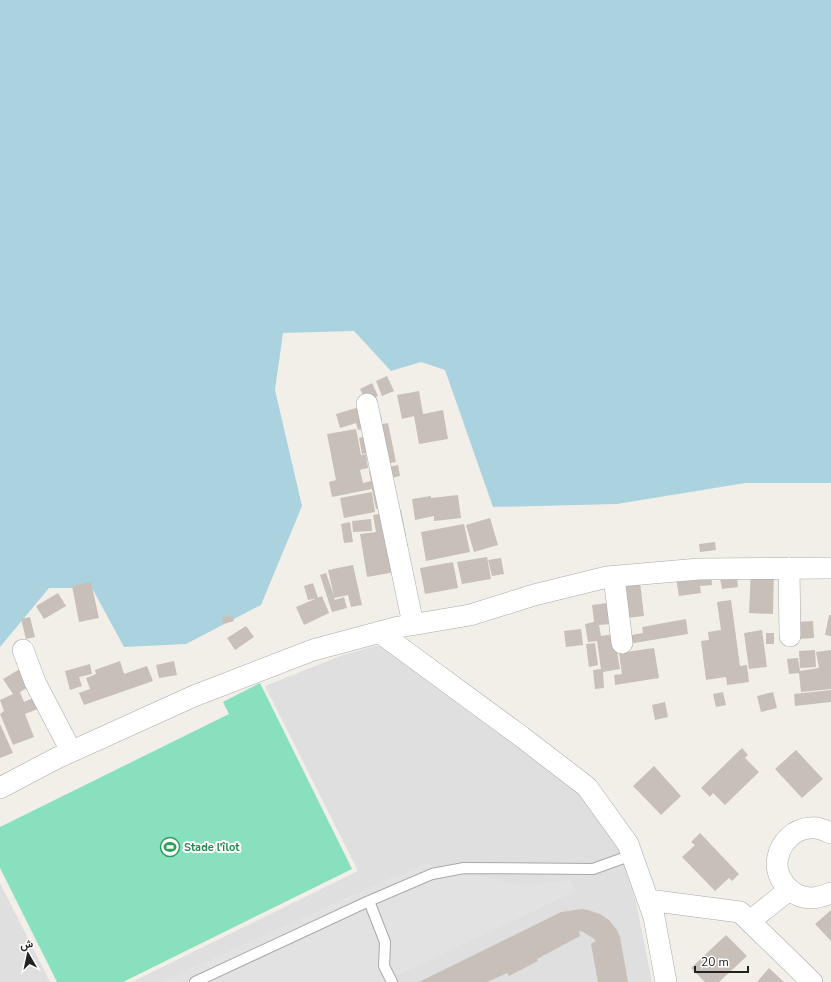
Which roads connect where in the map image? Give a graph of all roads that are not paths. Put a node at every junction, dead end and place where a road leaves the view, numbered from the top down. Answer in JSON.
{"nodes":[{"id":1,"x":367,"y":404,"type":"dead end"},
{"id":2,"x":789,"y":568,"type":"junction"},
{"id":3,"x":831,"y":568,"type":"edge"},
{"id":4,"x":614,"y":577,"type":"junction"},
{"id":5,"x":413,"y":624,"type":"junction"},
{"id":6,"x":378,"y":632,"type":"junction"},
{"id":7,"x":790,"y":636,"type":"dead end"},
{"id":8,"x":622,"y":643,"type":"dead end"},
{"id":9,"x":23,"y":650,"type":"dead end"},
{"id":10,"x":71,"y":751,"type":"junction"},
{"id":11,"x":0,"y":788,"type":"edge"},
{"id":12,"x":831,"y":833,"type":"edge"},
{"id":13,"x":632,"y":855,"type":"junction"},
{"id":14,"x":789,"y":890,"type":"junction"},
{"id":15,"x":831,"y":893,"type":"edge"},
{"id":16,"x":648,"y":900,"type":"junction"},
{"id":17,"x":370,"y":901,"type":"junction"},
{"id":18,"x":750,"y":921,"type":"junction"},
{"id":19,"x":195,"y":982,"type":"edge"},
{"id":20,"x":392,"y":982,"type":"edge"},
{"id":21,"x":666,"y":982,"type":"edge"},
{"id":22,"x":812,"y":982,"type":"edge"}],
"edges":[{"from":1,"to":5,"type":"street"},
{"from":2,"to":3,"type":"street"},
{"from":2,"to":4,"type":"street"},
{"from":2,"to":7,"type":"street"},
{"from":4,"to":5,"type":"street"},
{"from":4,"to":8,"type":"street"},
{"from":5,"to":6,"type":"street"},
{"from":6,"to":10,"type":"street"},
{"from":6,"to":13,"type":"street"},
{"from":9,"to":10,"type":"street"},
{"from":10,"to":11,"type":"street"},
{"from":12,"to":14,"type":"street"},
{"from":13,"to":16,"type":"street"},
{"from":13,"to":17,"type":"lane"},
{"from":14,"to":15,"type":"street"},
{"from":14,"to":18,"type":"street"},
{"from":16,"to":18,"type":"street"},
{"from":16,"to":21,"type":"street"},
{"from":17,"to":19,"type":"lane"},
{"from":17,"to":20,"type":"lane"},
{"from":18,"to":22,"type":"street"}]}
